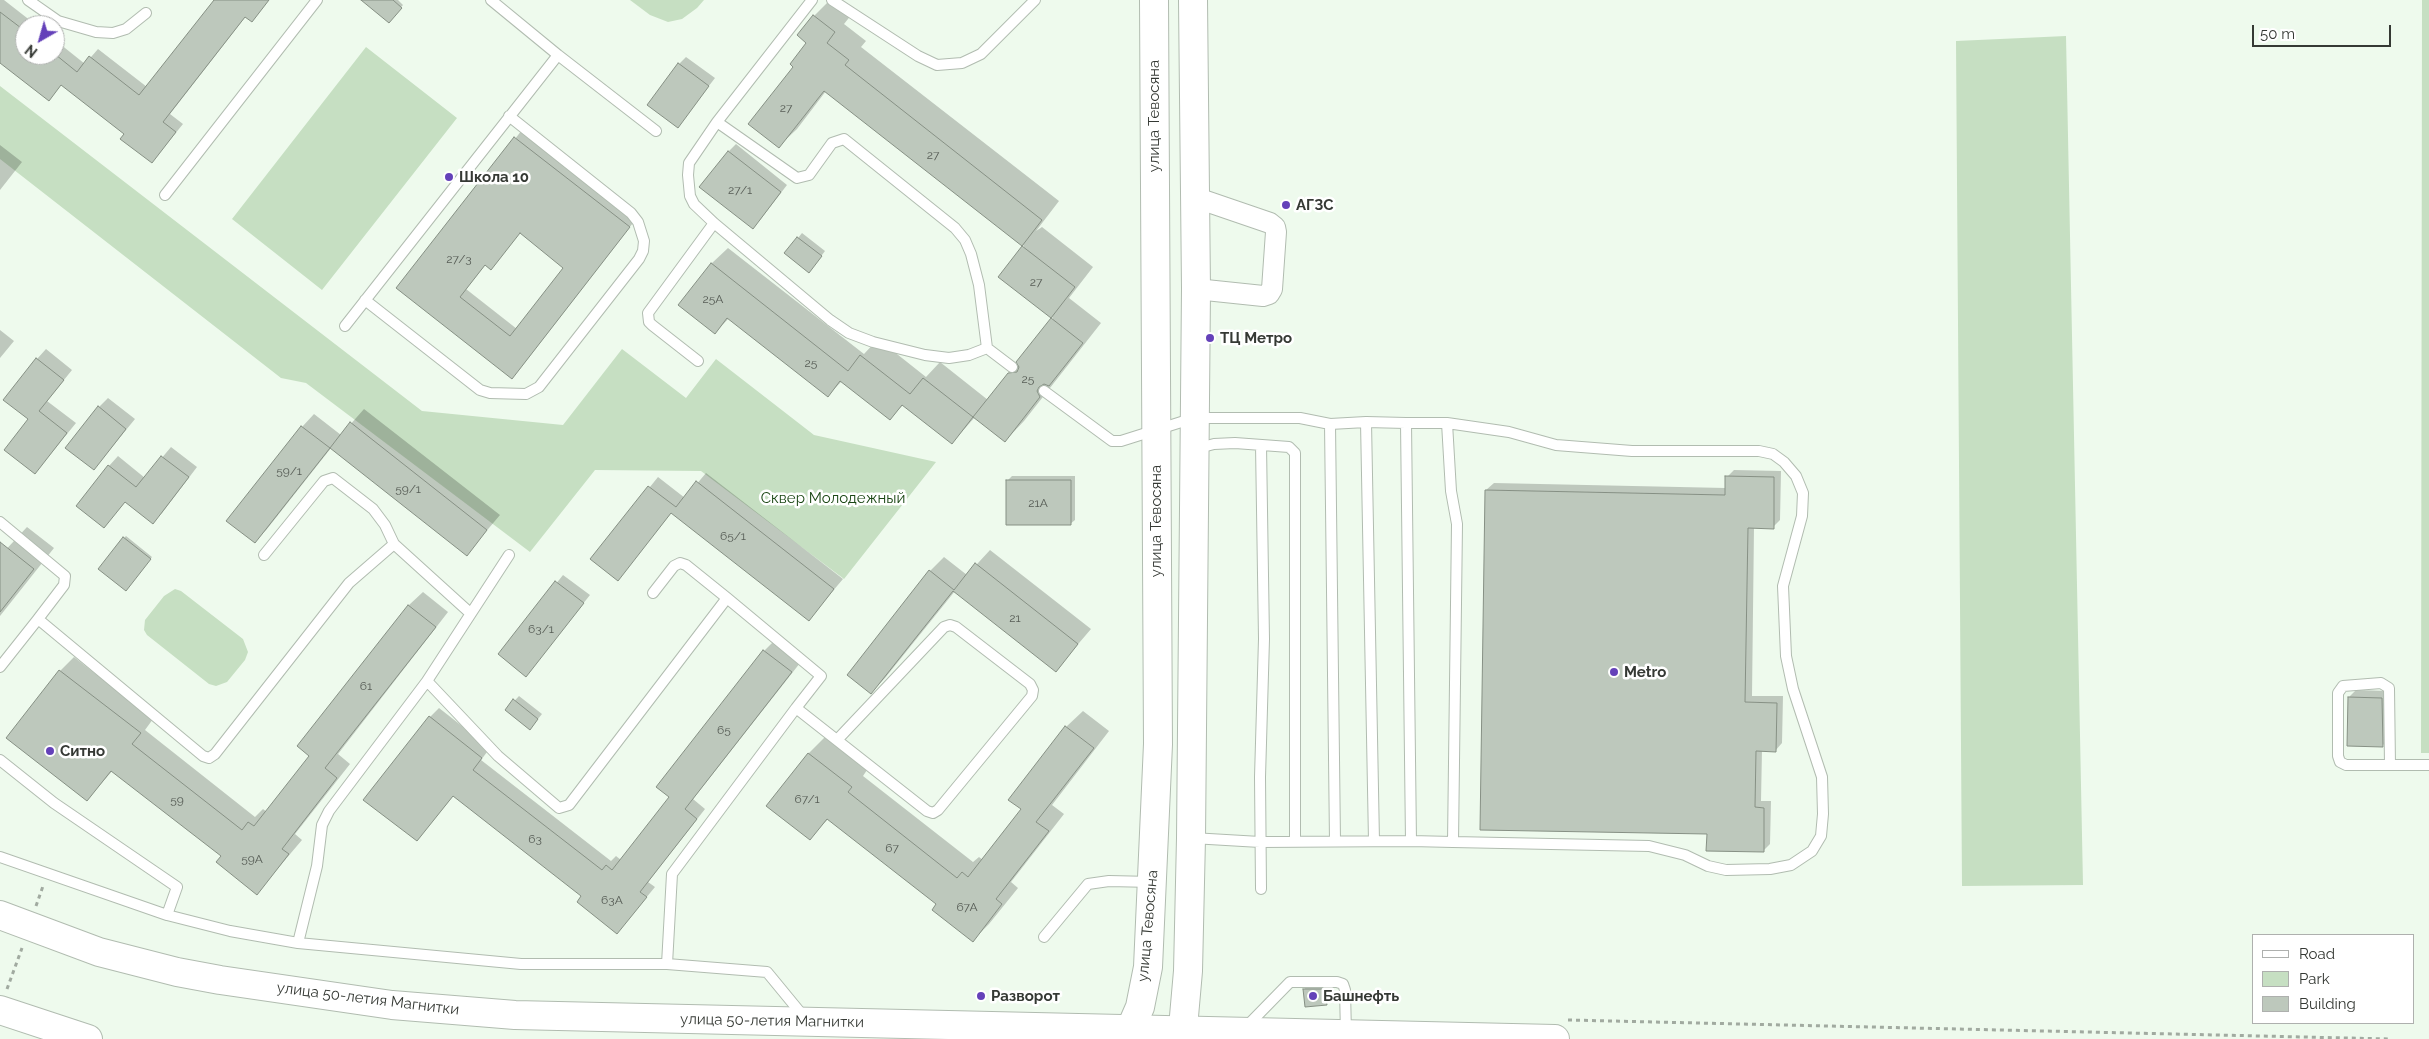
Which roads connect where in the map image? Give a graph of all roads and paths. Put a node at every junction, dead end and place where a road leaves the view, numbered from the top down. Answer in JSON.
{"nodes":[{"id":1,"x":28,"y":0,"type":"edge"},
{"id":2,"x":317,"y":0,"type":"edge"},
{"id":3,"x":491,"y":0,"type":"edge"},
{"id":4,"x":812,"y":0,"type":"edge"},
{"id":5,"x":832,"y":0,"type":"edge"},
{"id":6,"x":1035,"y":0,"type":"edge"},
{"id":7,"x":1154,"y":0,"type":"edge"},
{"id":8,"x":1192,"y":0,"type":"edge"},
{"id":9,"x":146,"y":13,"type":"dead end"},
{"id":10,"x":558,"y":55,"type":"junction"},
{"id":11,"x":509,"y":116,"type":"junction"},
{"id":12,"x":717,"y":122,"type":"junction"},
{"id":13,"x":656,"y":130,"type":"dead end"},
{"id":14,"x":165,"y":195,"type":"dead end"},
{"id":15,"x":1194,"y":196,"type":"junction"},
{"id":16,"x":714,"y":224,"type":"junction"},
{"id":17,"x":1196,"y":289,"type":"junction"},
{"id":18,"x":365,"y":300,"type":"junction"},
{"id":19,"x":345,"y":326,"type":"dead end"},
{"id":20,"x":987,"y":348,"type":"junction"},
{"id":21,"x":698,"y":361,"type":"dead end"},
{"id":22,"x":1012,"y":367,"type":"dead end"},
{"id":23,"x":1044,"y":392,"type":"dead end"},
{"id":24,"x":1194,"y":418,"type":"junction"},
{"id":25,"x":1366,"y":422,"type":"junction"},
{"id":26,"x":1406,"y":423,"type":"junction"},
{"id":27,"x":1447,"y":423,"type":"junction"},
{"id":28,"x":1330,"y":424,"type":"junction"},
{"id":29,"x":1156,"y":430,"type":"junction"},
{"id":30,"x":1261,"y":445,"type":"junction"},
{"id":31,"x":1194,"y":449,"type":"junction"},
{"id":32,"x":0,"y":522,"type":"edge"},
{"id":33,"x":394,"y":544,"type":"junction"},
{"id":34,"x":264,"y":555,"type":"dead end"},
{"id":35,"x":509,"y":555,"type":"dead end"},
{"id":36,"x":653,"y":593,"type":"dead end"},
{"id":37,"x":727,"y":598,"type":"junction"},
{"id":38,"x":469,"y":612,"type":"junction"},
{"id":39,"x":38,"y":619,"type":"junction"},
{"id":40,"x":0,"y":667,"type":"edge"},
{"id":41,"x":427,"y":681,"type":"junction"},
{"id":42,"x":796,"y":708,"type":"junction"},
{"id":43,"x":837,"y":740,"type":"junction"},
{"id":44,"x":0,"y":760,"type":"edge"},
{"id":45,"x":2429,"y":764,"type":"edge"},
{"id":46,"x":2390,"y":765,"type":"junction"},
{"id":47,"x":1191,"y":838,"type":"junction"},
{"id":48,"x":1374,"y":841,"type":"junction"},
{"id":49,"x":1411,"y":841,"type":"junction"},
{"id":50,"x":1260,"y":842,"type":"junction"},
{"id":51,"x":1295,"y":842,"type":"junction"},
{"id":52,"x":1335,"y":842,"type":"junction"},
{"id":53,"x":1452,"y":842,"type":"junction"},
{"id":54,"x":0,"y":857,"type":"edge"},
{"id":55,"x":1153,"y":882,"type":"junction"},
{"id":56,"x":1261,"y":889,"type":"dead end"},
{"id":57,"x":0,"y":915,"type":"edge"},
{"id":58,"x":167,"y":915,"type":"junction"},
{"id":59,"x":1044,"y":937,"type":"dead end"},
{"id":60,"x":298,"y":943,"type":"junction"},
{"id":61,"x":667,"y":964,"type":"junction"},
{"id":62,"x":0,"y":1010,"type":"edge"},
{"id":63,"x":808,"y":1022,"type":"junction"},
{"id":64,"x":1557,"y":1030,"type":"edge"},
{"id":65,"x":1242,"y":1031,"type":"junction"},
{"id":66,"x":1129,"y":1034,"type":"edge"},
{"id":67,"x":1183,"y":1035,"type":"edge"},
{"id":68,"x":1346,"y":1036,"type":"edge"},
{"id":69,"x":1459,"y":1038,"type":"edge"},
{"id":70,"x":88,"y":1039,"type":"edge"},
{"id":71,"x":2390,"y":1039,"type":"edge"}],
"edges":[{"from":1,"to":9,"type":"lane"},
{"from":2,"to":14,"type":"lane"},
{"from":3,"to":10,"type":"lane"},
{"from":4,"to":12,"type":"lane"},
{"from":5,"to":6,"type":"lane"},
{"from":7,"to":29,"type":"street","name":"улица Тевосяна"},
{"from":8,"to":15,"type":"street"},
{"from":10,"to":11,"type":"lane"},
{"from":10,"to":13,"type":"lane"},
{"from":11,"to":18,"type":"lane"},
{"from":11,"to":18,"type":"lane"},
{"from":12,"to":16,"type":"lane"},
{"from":12,"to":20,"type":"lane"},
{"from":15,"to":17,"type":"street"},
{"from":15,"to":17,"type":"street"},
{"from":16,"to":20,"type":"lane"},
{"from":16,"to":21,"type":"lane"},
{"from":17,"to":24,"type":"street"},
{"from":18,"to":19,"type":"lane"},
{"from":20,"to":22,"type":"lane"},
{"from":23,"to":29,"type":"lane"},
{"from":24,"to":28,"type":"lane"},
{"from":24,"to":29,"type":"lane"},
{"from":24,"to":31,"type":"street"},
{"from":25,"to":26,"type":"lane"},
{"from":25,"to":28,"type":"lane"},
{"from":25,"to":48,"type":"lane"},
{"from":26,"to":27,"type":"lane"},
{"from":26,"to":49,"type":"lane"},
{"from":27,"to":53,"type":"lane"},
{"from":27,"to":53,"type":"lane"},
{"from":28,"to":52,"type":"lane"},
{"from":29,"to":55,"type":"street","name":"улица Тевосяна"},
{"from":30,"to":31,"type":"lane"},
{"from":30,"to":50,"type":"lane"},
{"from":30,"to":51,"type":"lane"},
{"from":31,"to":47,"type":"street"},
{"from":32,"to":39,"type":"lane"},
{"from":33,"to":34,"type":"lane"},
{"from":33,"to":38,"type":"lane"},
{"from":33,"to":39,"type":"lane"},
{"from":35,"to":38,"type":"lane"},
{"from":36,"to":37,"type":"lane"},
{"from":37,"to":41,"type":"lane"},
{"from":37,"to":42,"type":"lane"},
{"from":38,"to":41,"type":"lane"},
{"from":39,"to":40,"type":"lane"},
{"from":41,"to":60,"type":"lane"},
{"from":42,"to":43,"type":"lane"},
{"from":42,"to":61,"type":"lane"},
{"from":43,"to":43,"type":"lane"},
{"from":44,"to":58,"type":"lane"},
{"from":45,"to":46,"type":"lane"},
{"from":46,"to":46,"type":"lane"},
{"from":47,"to":50,"type":"lane"},
{"from":47,"to":67,"type":"street"},
{"from":48,"to":49,"type":"lane"},
{"from":48,"to":52,"type":"lane"},
{"from":49,"to":53,"type":"lane"},
{"from":50,"to":51,"type":"lane"},
{"from":50,"to":56,"type":"lane"},
{"from":51,"to":52,"type":"lane"},
{"from":54,"to":58,"type":"lane"},
{"from":55,"to":59,"type":"lane"},
{"from":55,"to":66,"type":"street","name":"улица Тевосяна"},
{"from":57,"to":63,"type":"street","name":"улица 50-летия Магнитки"},
{"from":58,"to":60,"type":"lane"},
{"from":60,"to":61,"type":"lane"},
{"from":61,"to":63,"type":"lane"},
{"from":62,"to":70,"type":"street"},
{"from":63,"to":66,"type":"street","name":"улица 50-летия Магнитки"},
{"from":64,"to":69,"type":"street","name":"улица 50-летия Магнитки"},
{"from":64,"to":71,"type":"path"},
{"from":65,"to":67,"type":"street","name":"улица 50-летия Магнитки"},
{"from":65,"to":68,"type":"street","name":"улица 50-летия Магнитки"},
{"from":65,"to":68,"type":"lane"},
{"from":66,"to":67,"type":"street","name":"улица 50-летия Магнитки"},
{"from":68,"to":69,"type":"street","name":"улица 50-летия Магнитки"}]}
